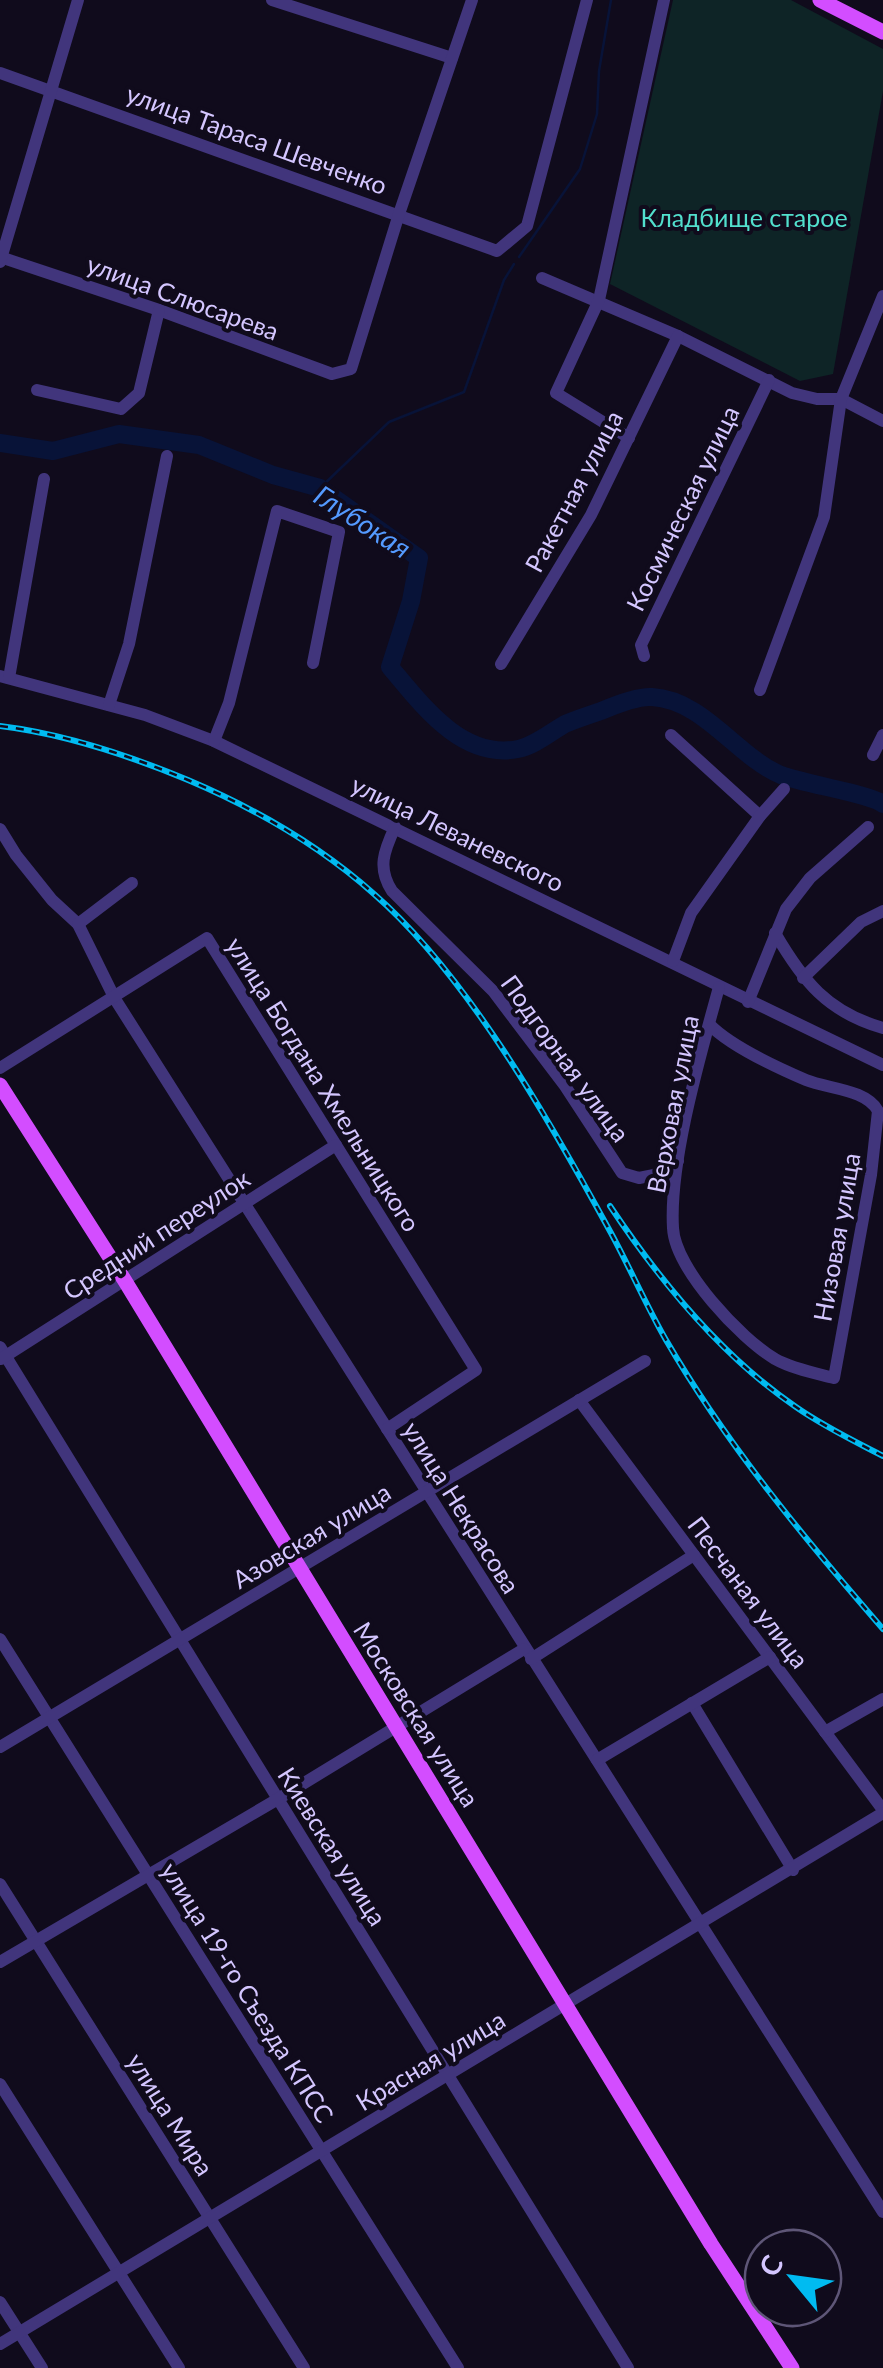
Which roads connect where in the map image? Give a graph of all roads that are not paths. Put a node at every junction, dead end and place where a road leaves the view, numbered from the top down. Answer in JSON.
{"nodes":[{"id":1,"x":78,"y":0,"type":"edge"},
{"id":2,"x":272,"y":0,"type":"edge"},
{"id":3,"x":472,"y":0,"type":"edge"},
{"id":4,"x":587,"y":0,"type":"edge"},
{"id":5,"x":664,"y":0,"type":"edge"},
{"id":6,"x":820,"y":0,"type":"edge"},
{"id":7,"x":883,"y":32,"type":"edge"},
{"id":8,"x":452,"y":58,"type":"junction"},
{"id":9,"x":0,"y":73,"type":"edge"},
{"id":10,"x":52,"y":90,"type":"junction"},
{"id":11,"x":399,"y":214,"type":"junction"},
{"id":12,"x":0,"y":259,"type":"edge"},
{"id":13,"x":542,"y":278,"type":"dead end"},
{"id":14,"x":883,"y":296,"type":"edge"},
{"id":15,"x":599,"y":300,"type":"junction"},
{"id":16,"x":159,"y":310,"type":"junction"},
{"id":17,"x":678,"y":336,"type":"junction"},
{"id":18,"x":769,"y":380,"type":"junction"},
{"id":19,"x":36,"y":390,"type":"dead end"},
{"id":20,"x":841,"y":399,"type":"junction"},
{"id":21,"x":883,"y":421,"type":"edge"},
{"id":22,"x":629,"y":438,"type":"junction"},
{"id":23,"x":167,"y":456,"type":"dead end"},
{"id":24,"x":44,"y":478,"type":"dead end"},
{"id":25,"x":644,"y":656,"type":"dead end"},
{"id":26,"x":313,"y":664,"type":"dead end"},
{"id":27,"x":501,"y":664,"type":"dead end"},
{"id":28,"x":4,"y":677,"type":"edge"},
{"id":29,"x":760,"y":690,"type":"dead end"},
{"id":30,"x":109,"y":705,"type":"junction"},
{"id":31,"x":671,"y":735,"type":"dead end"},
{"id":32,"x":883,"y":735,"type":"edge"},
{"id":33,"x":214,"y":741,"type":"junction"},
{"id":34,"x":872,"y":756,"type":"dead end"},
{"id":35,"x":784,"y":790,"type":"dead end"},
{"id":36,"x":760,"y":816,"type":"junction"},
{"id":37,"x":394,"y":827,"type":"junction"},
{"id":38,"x":868,"y":827,"type":"dead end"},
{"id":39,"x":0,"y":829,"type":"edge"},
{"id":40,"x":132,"y":883,"type":"dead end"},
{"id":41,"x":883,"y":911,"type":"edge"},
{"id":42,"x":78,"y":924,"type":"junction"},
{"id":43,"x":775,"y":933,"type":"junction"},
{"id":44,"x":672,"y":962,"type":"junction"},
{"id":45,"x":803,"y":978,"type":"junction"},
{"id":46,"x":719,"y":986,"type":"junction"},
{"id":47,"x":115,"y":999,"type":"junction"},
{"id":48,"x":748,"y":1002,"type":"junction"},
{"id":49,"x":709,"y":1024,"type":"junction"},
{"id":50,"x":883,"y":1028,"type":"edge"},
{"id":51,"x":883,"y":1064,"type":"edge"},
{"id":52,"x":0,"y":1068,"type":"edge"},
{"id":53,"x":0,"y":1085,"type":"edge"},
{"id":54,"x":336,"y":1145,"type":"junction"},
{"id":55,"x":678,"y":1161,"type":"junction"},
{"id":56,"x":246,"y":1202,"type":"junction"},
{"id":57,"x":672,"y":1231,"type":"joint"},
{"id":58,"x":125,"y":1281,"type":"junction"},
{"id":59,"x":2,"y":1354,"type":"edge"},
{"id":60,"x":645,"y":1361,"type":"dead end"},
{"id":61,"x":579,"y":1400,"type":"junction"},
{"id":62,"x":387,"y":1429,"type":"junction"},
{"id":63,"x":426,"y":1492,"type":"junction"},
{"id":64,"x":694,"y":1555,"type":"junction"},
{"id":65,"x":298,"y":1570,"type":"junction"},
{"id":66,"x":0,"y":1639,"type":"edge"},
{"id":67,"x":180,"y":1640,"type":"junction"},
{"id":68,"x":528,"y":1654,"type":"junction"},
{"id":69,"x":770,"y":1657,"type":"junction"},
{"id":70,"x":883,"y":1698,"type":"edge"},
{"id":71,"x":692,"y":1703,"type":"junction"},
{"id":72,"x":49,"y":1718,"type":"junction"},
{"id":73,"x":397,"y":1727,"type":"junction"},
{"id":74,"x":825,"y":1732,"type":"junction"},
{"id":75,"x":0,"y":1747,"type":"edge"},
{"id":76,"x":596,"y":1760,"type":"junction"},
{"id":77,"x":278,"y":1799,"type":"junction"},
{"id":78,"x":883,"y":1811,"type":"edge"},
{"id":79,"x":793,"y":1870,"type":"junction"},
{"id":80,"x":148,"y":1876,"type":"junction"},
{"id":81,"x":0,"y":1884,"type":"edge"},
{"id":82,"x":700,"y":1925,"type":"junction"},
{"id":83,"x":36,"y":1941,"type":"junction"},
{"id":84,"x":0,"y":1962,"type":"edge"},
{"id":85,"x":565,"y":2005,"type":"junction"},
{"id":86,"x":448,"y":2075,"type":"junction"},
{"id":87,"x":0,"y":2084,"type":"edge"},
{"id":88,"x":322,"y":2151,"type":"junction"},
{"id":89,"x":883,"y":2212,"type":"edge"},
{"id":90,"x":210,"y":2219,"type":"junction"},
{"id":91,"x":120,"y":2273,"type":"junction"},
{"id":92,"x":0,"y":2302,"type":"edge"},
{"id":93,"x":19,"y":2333,"type":"junction"},
{"id":94,"x":0,"y":2344,"type":"edge"},
{"id":95,"x":42,"y":2368,"type":"edge"},
{"id":96,"x":179,"y":2368,"type":"edge"},
{"id":97,"x":304,"y":2368,"type":"edge"},
{"id":98,"x":458,"y":2368,"type":"edge"},
{"id":99,"x":628,"y":2368,"type":"edge"},
{"id":100,"x":792,"y":2368,"type":"edge"}],
"edges":[{"from":1,"to":10,"type":"street"},
{"from":2,"to":8,"type":"street"},
{"from":3,"to":8,"type":"street"},
{"from":4,"to":11,"type":"street","name":"улица Тараса Шевченко"},
{"from":5,"to":15,"type":"street"},
{"from":6,"to":7,"type":"main road"},
{"from":8,"to":11,"type":"street"},
{"from":9,"to":10,"type":"street","name":"улица Тараса Шевченко"},
{"from":10,"to":11,"type":"street","name":"улица Тараса Шевченко"},
{"from":10,"to":12,"type":"street"},
{"from":11,"to":16,"type":"street","name":"улица Слюсарева"},
{"from":12,"to":16,"type":"street","name":"улица Слюсарева"},
{"from":13,"to":15,"type":"street"},
{"from":14,"to":20,"type":"street"},
{"from":15,"to":17,"type":"street"},
{"from":15,"to":22,"type":"street"},
{"from":16,"to":19,"type":"street"},
{"from":17,"to":18,"type":"street"},
{"from":17,"to":22,"type":"street","name":"Ракетная улица"},
{"from":18,"to":20,"type":"street"},
{"from":18,"to":25,"type":"street","name":"Космическая улица"},
{"from":20,"to":21,"type":"street"},
{"from":20,"to":29,"type":"street"},
{"from":22,"to":27,"type":"street","name":"Ракетная улица"},
{"from":23,"to":30,"type":"street"},
{"from":24,"to":28,"type":"street"},
{"from":26,"to":33,"type":"street"},
{"from":28,"to":30,"type":"street","name":"улица Леваневского"},
{"from":30,"to":33,"type":"street","name":"улица Леваневского"},
{"from":31,"to":36,"type":"street"},
{"from":32,"to":34,"type":"street"},
{"from":33,"to":37,"type":"street","name":"улица Леваневского"},
{"from":35,"to":36,"type":"street"},
{"from":36,"to":44,"type":"street"},
{"from":37,"to":44,"type":"street","name":"улица Леваневского"},
{"from":37,"to":55,"type":"street","name":"Подгорная улица"},
{"from":38,"to":43,"type":"street"},
{"from":39,"to":42,"type":"street","name":"улица Некрасова"},
{"from":40,"to":42,"type":"street"},
{"from":41,"to":45,"type":"street"},
{"from":42,"to":47,"type":"street","name":"улица Некрасова"},
{"from":43,"to":45,"type":"street"},
{"from":43,"to":48,"type":"street"},
{"from":44,"to":46,"type":"street","name":"улица Леваневского"},
{"from":45,"to":50,"type":"street"},
{"from":46,"to":48,"type":"street","name":"улица Леваневского"},
{"from":46,"to":49,"type":"street","name":"Верховая улица"},
{"from":47,"to":52,"type":"street","name":"улица Богдана Хмельницкого"},
{"from":47,"to":54,"type":"street","name":"улица Богдана Хмельницкого"},
{"from":47,"to":56,"type":"street","name":"улица Некрасова"},
{"from":48,"to":51,"type":"street","name":"улица Леваневского"},
{"from":49,"to":55,"type":"street","name":"Верховая улица"},
{"from":49,"to":57,"type":"street","name":"Низовая улица"},
{"from":53,"to":58,"type":"main road","name":"Московская улица"},
{"from":54,"to":56,"type":"street","name":"Средний переулок"},
{"from":54,"to":62,"type":"street","name":"улица Богдана Хмельницкого"},
{"from":55,"to":57,"type":"street","name":"Верховая улица"},
{"from":56,"to":58,"type":"street","name":"Средний переулок"},
{"from":56,"to":62,"type":"street","name":"улица Некрасова"},
{"from":58,"to":59,"type":"street","name":"Средний переулок"},
{"from":58,"to":65,"type":"main road","name":"Московская улица"},
{"from":59,"to":67,"type":"street","name":"Киевская улица"},
{"from":60,"to":61,"type":"street","name":"Азовская улица"},
{"from":61,"to":63,"type":"street","name":"Азовская улица"},
{"from":61,"to":64,"type":"street","name":"Песчаная улица"},
{"from":62,"to":63,"type":"street","name":"улица Некрасова"},
{"from":63,"to":65,"type":"street","name":"Азовская улица"},
{"from":63,"to":68,"type":"street","name":"улица Некрасова"},
{"from":64,"to":68,"type":"street"},
{"from":64,"to":69,"type":"street","name":"Песчаная улица"},
{"from":65,"to":67,"type":"street","name":"Азовская улица"},
{"from":65,"to":73,"type":"main road","name":"Московская улица"},
{"from":66,"to":72,"type":"street","name":"улица 19-го Съезда КПСС"},
{"from":67,"to":72,"type":"street","name":"Азовская улица"},
{"from":67,"to":77,"type":"street","name":"Киевская улица"},
{"from":68,"to":73,"type":"street"},
{"from":68,"to":76,"type":"street","name":"улица Некрасова"},
{"from":69,"to":71,"type":"street"},
{"from":69,"to":74,"type":"street","name":"Песчаная улица"},
{"from":70,"to":74,"type":"street"},
{"from":71,"to":76,"type":"street"},
{"from":71,"to":79,"type":"street"},
{"from":72,"to":75,"type":"street","name":"Азовская улица"},
{"from":72,"to":80,"type":"street","name":"улица 19-го Съезда КПСС"},
{"from":73,"to":77,"type":"street"},
{"from":73,"to":85,"type":"main road","name":"Московская улица"},
{"from":74,"to":78,"type":"street","name":"Песчаная улица"},
{"from":76,"to":82,"type":"street","name":"улица Некрасова"},
{"from":77,"to":80,"type":"street"},
{"from":77,"to":86,"type":"street","name":"Киевская улица"},
{"from":78,"to":79,"type":"street","name":"Красная улица"},
{"from":79,"to":82,"type":"street","name":"Красная улица"},
{"from":80,"to":83,"type":"street"},
{"from":80,"to":88,"type":"street","name":"улица 19-го Съезда КПСС"},
{"from":81,"to":83,"type":"street","name":"улица Мира"},
{"from":82,"to":85,"type":"street","name":"Красная улица"},
{"from":82,"to":89,"type":"street","name":"улица Некрасова"},
{"from":83,"to":84,"type":"street"},
{"from":83,"to":90,"type":"street","name":"улица Мира"},
{"from":85,"to":86,"type":"street","name":"Красная улица"},
{"from":85,"to":100,"type":"main road","name":"Московская улица"},
{"from":86,"to":88,"type":"street","name":"Красная улица"},
{"from":86,"to":99,"type":"street","name":"Киевская улица"},
{"from":87,"to":91,"type":"street"},
{"from":88,"to":90,"type":"street","name":"Красная улица"},
{"from":88,"to":98,"type":"street","name":"улица 19-го Съезда КПСС"},
{"from":90,"to":91,"type":"street","name":"Красная улица"},
{"from":90,"to":97,"type":"street","name":"улица Мира"},
{"from":91,"to":93,"type":"street","name":"Красная улица"},
{"from":91,"to":96,"type":"street"},
{"from":92,"to":93,"type":"street"},
{"from":93,"to":94,"type":"street","name":"Красная улица"},
{"from":93,"to":95,"type":"street"}]}
